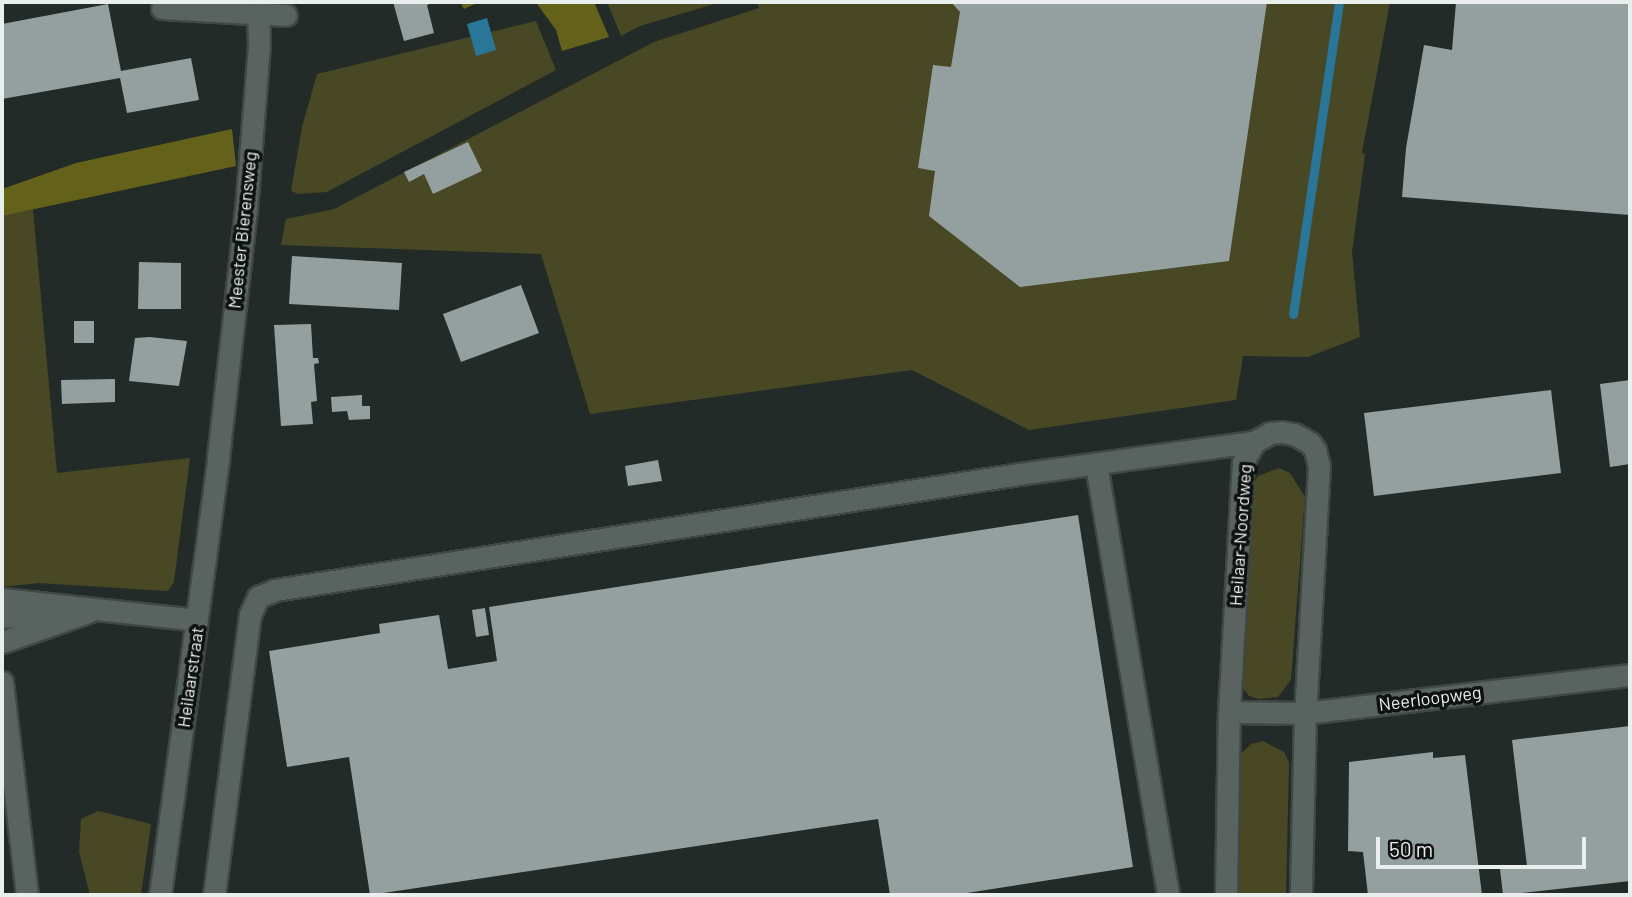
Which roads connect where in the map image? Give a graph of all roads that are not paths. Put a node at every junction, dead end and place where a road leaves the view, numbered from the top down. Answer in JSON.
{"nodes":[{"id":1,"x":258,"y":7,"type":"edge"},
{"id":2,"x":162,"y":8,"type":"dead end"},
{"id":3,"x":286,"y":15,"type":"dead end"},
{"id":4,"x":1254,"y":442,"type":"junction"},
{"id":5,"x":218,"y":458,"type":"joint"},
{"id":6,"x":1096,"y":464,"type":"junction"},
{"id":7,"x":2,"y":599,"type":"edge"},
{"id":8,"x":29,"y":610,"type":"junction"},
{"id":9,"x":93,"y":610,"type":"junction"},
{"id":10,"x":2,"y":617,"type":"edge"},
{"id":11,"x":197,"y":620,"type":"junction"},
{"id":12,"x":4,"y":644,"type":"edge"},
{"id":13,"x":1630,"y":675,"type":"edge"},
{"id":14,"x":2,"y":682,"type":"edge"},
{"id":15,"x":1229,"y":712,"type":"junction"},
{"id":16,"x":1305,"y":713,"type":"junction"},
{"id":17,"x":27,"y":895,"type":"edge"},
{"id":18,"x":160,"y":895,"type":"edge"},
{"id":19,"x":215,"y":895,"type":"edge"},
{"id":20,"x":1168,"y":895,"type":"edge"},
{"id":21,"x":1226,"y":895,"type":"edge"},
{"id":22,"x":1301,"y":895,"type":"edge"}],
"edges":[{"from":1,"to":2,"type":"street"},
{"from":1,"to":3,"type":"street"},
{"from":1,"to":5,"type":"street","name":"Meester Bierensweg"},
{"from":4,"to":6,"type":"street"},
{"from":4,"to":15,"type":"street","name":"Heilaar-Noordweg"},
{"from":4,"to":16,"type":"street","name":"Heilaar-Noordweg"},
{"from":5,"to":11,"type":"street","name":"Heilaarstraat"},
{"from":6,"to":19,"type":"street"},
{"from":6,"to":20,"type":"street"},
{"from":7,"to":8,"type":"street"},
{"from":8,"to":9,"type":"street"},
{"from":8,"to":10,"type":"street"},
{"from":8,"to":12,"type":"street"},
{"from":9,"to":11,"type":"street"},
{"from":9,"to":12,"type":"street"},
{"from":11,"to":18,"type":"street","name":"Heilaarstraat"},
{"from":13,"to":16,"type":"street","name":"Neerloopweg"},
{"from":14,"to":17,"type":"street"},
{"from":15,"to":16,"type":"street","name":"Neerloopweg"},
{"from":15,"to":21,"type":"street","name":"Heilaar-Noordweg"},
{"from":16,"to":22,"type":"street","name":"Heilaar-Noordweg"}]}
